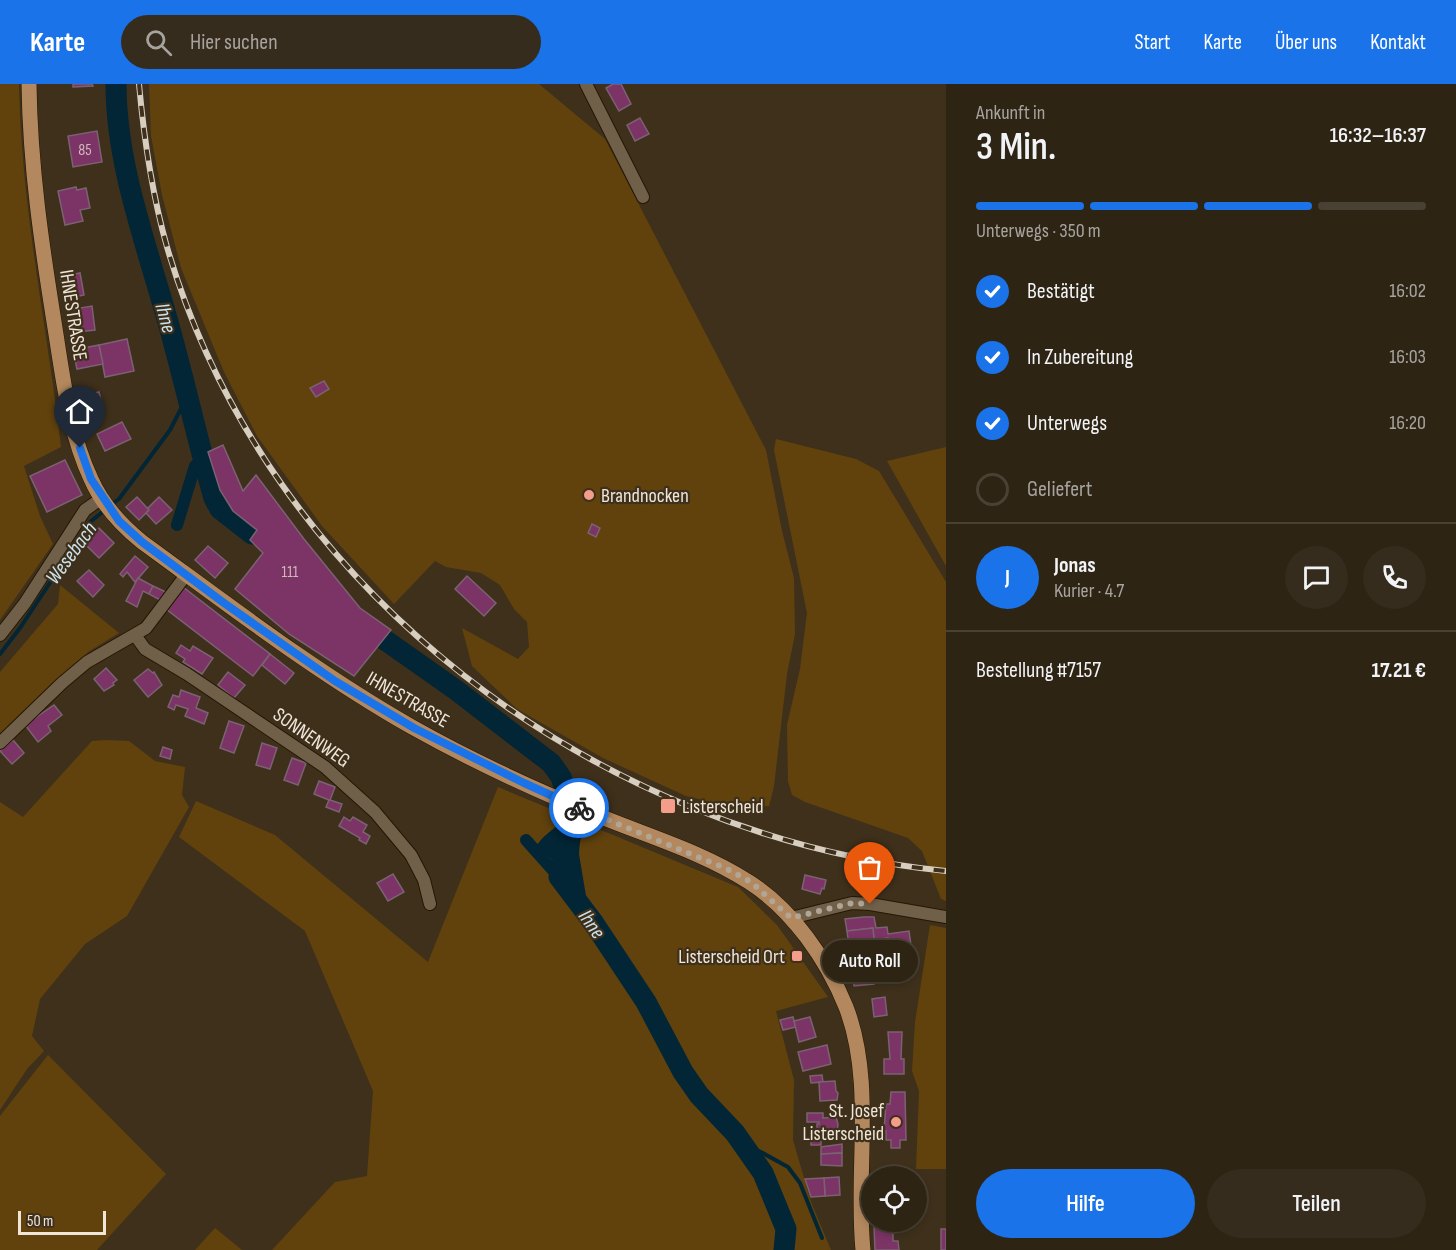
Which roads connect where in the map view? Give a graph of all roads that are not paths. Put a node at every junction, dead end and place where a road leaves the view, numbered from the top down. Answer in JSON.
{"nodes":[{"id":1,"x":29,"y":84,"type":"edge"},
{"id":2,"x":586,"y":84,"type":"edge"},
{"id":3,"x":644,"y":197,"type":"dead end"},
{"id":4,"x":106,"y":504,"type":"junction"},
{"id":5,"x":186,"y":575,"type":"junction"},
{"id":6,"x":0,"y":635,"type":"edge"},
{"id":7,"x":135,"y":635,"type":"junction"},
{"id":8,"x":0,"y":742,"type":"edge"},
{"id":9,"x":430,"y":904,"type":"dead end"},
{"id":10,"x":791,"y":918,"type":"junction"},
{"id":11,"x":946,"y":918,"type":"edge"},
{"id":12,"x":862,"y":1250,"type":"edge"}],
"edges":[{"from":1,"to":4,"type":"main road","name":"IHNESTRASSE"},
{"from":2,"to":3,"type":"street"},
{"from":4,"to":5,"type":"main road","name":"IHNESTRASSE"},
{"from":4,"to":6,"type":"street"},
{"from":5,"to":7,"type":"street"},
{"from":5,"to":10,"type":"main road","name":"IHNESTRASSE"},
{"from":7,"to":8,"type":"street"},
{"from":7,"to":9,"type":"street","name":"SONNENWEG"},
{"from":10,"to":11,"type":"street"},
{"from":10,"to":12,"type":"main road","name":"IHNESTRASSE"}]}
